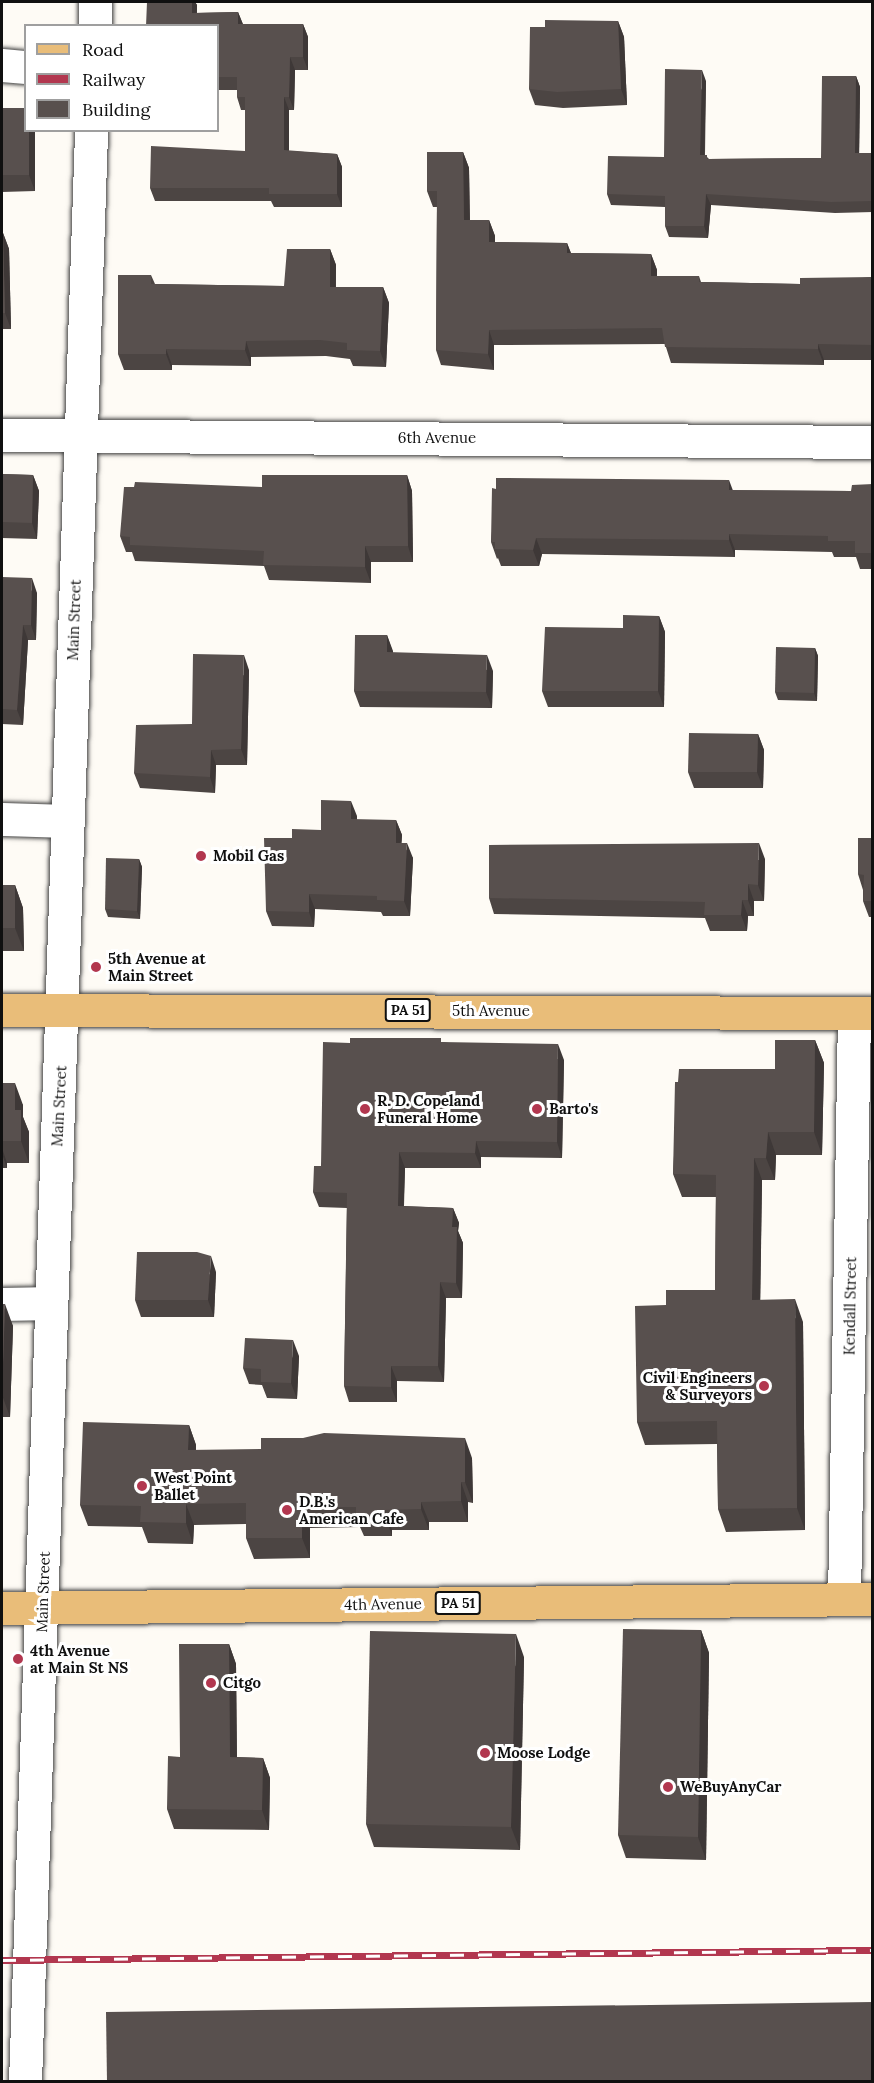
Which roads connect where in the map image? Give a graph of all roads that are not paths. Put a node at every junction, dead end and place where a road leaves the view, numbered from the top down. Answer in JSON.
{"nodes":[{"id":1,"x":95,"y":2,"type":"edge"},
{"id":2,"x":94,"y":24,"type":"edge"},
{"id":3,"x":2,"y":65,"type":"edge"},
{"id":4,"x":24,"y":67,"type":"edge"},
{"id":5,"x":91,"y":132,"type":"edge"},
{"id":6,"x":2,"y":435,"type":"edge"},
{"id":7,"x":81,"y":435,"type":"junction"},
{"id":8,"x":873,"y":442,"type":"edge"},
{"id":9,"x":2,"y":819,"type":"edge"},
{"id":10,"x":67,"y":821,"type":"junction"},
{"id":11,"x":64,"y":1009,"type":"junction"},
{"id":12,"x":2,"y":1010,"type":"edge"},
{"id":13,"x":863,"y":1013,"type":"edge"},
{"id":14,"x":50,"y":1303,"type":"junction"},
{"id":15,"x":2,"y":1304,"type":"edge"},
{"id":16,"x":859,"y":1599,"type":"edge"},
{"id":17,"x":43,"y":1607,"type":"junction"},
{"id":18,"x":2,"y":1608,"type":"edge"},
{"id":19,"x":25,"y":2082,"type":"edge"}],
"edges":[{"from":1,"to":2,"type":"street"},
{"from":3,"to":4,"type":"street"},
{"from":5,"to":7,"type":"street","name":"Main Street"},
{"from":6,"to":7,"type":"street","name":"6th Avenue"},
{"from":7,"to":8,"type":"street","name":"6th Avenue"},
{"from":7,"to":10,"type":"street","name":"Main Street"},
{"from":9,"to":10,"type":"street"},
{"from":10,"to":11,"type":"street","name":"Main Street"},
{"from":11,"to":12,"type":"main road","name":"5th Avenue","number":"PA 51"},
{"from":11,"to":13,"type":"main road","name":"5th Avenue","number":"PA 51"},
{"from":11,"to":14,"type":"street","name":"Main Street"},
{"from":13,"to":16,"type":"street","name":"Kendall Street"},
{"from":14,"to":15,"type":"street"},
{"from":14,"to":17,"type":"street","name":"Main Street"},
{"from":16,"to":17,"type":"main road","name":"4th Avenue","number":"PA 51"},
{"from":17,"to":18,"type":"main road","name":"4th Avenue","number":"PA 51"},
{"from":17,"to":19,"type":"street","name":"Main Street"}]}
